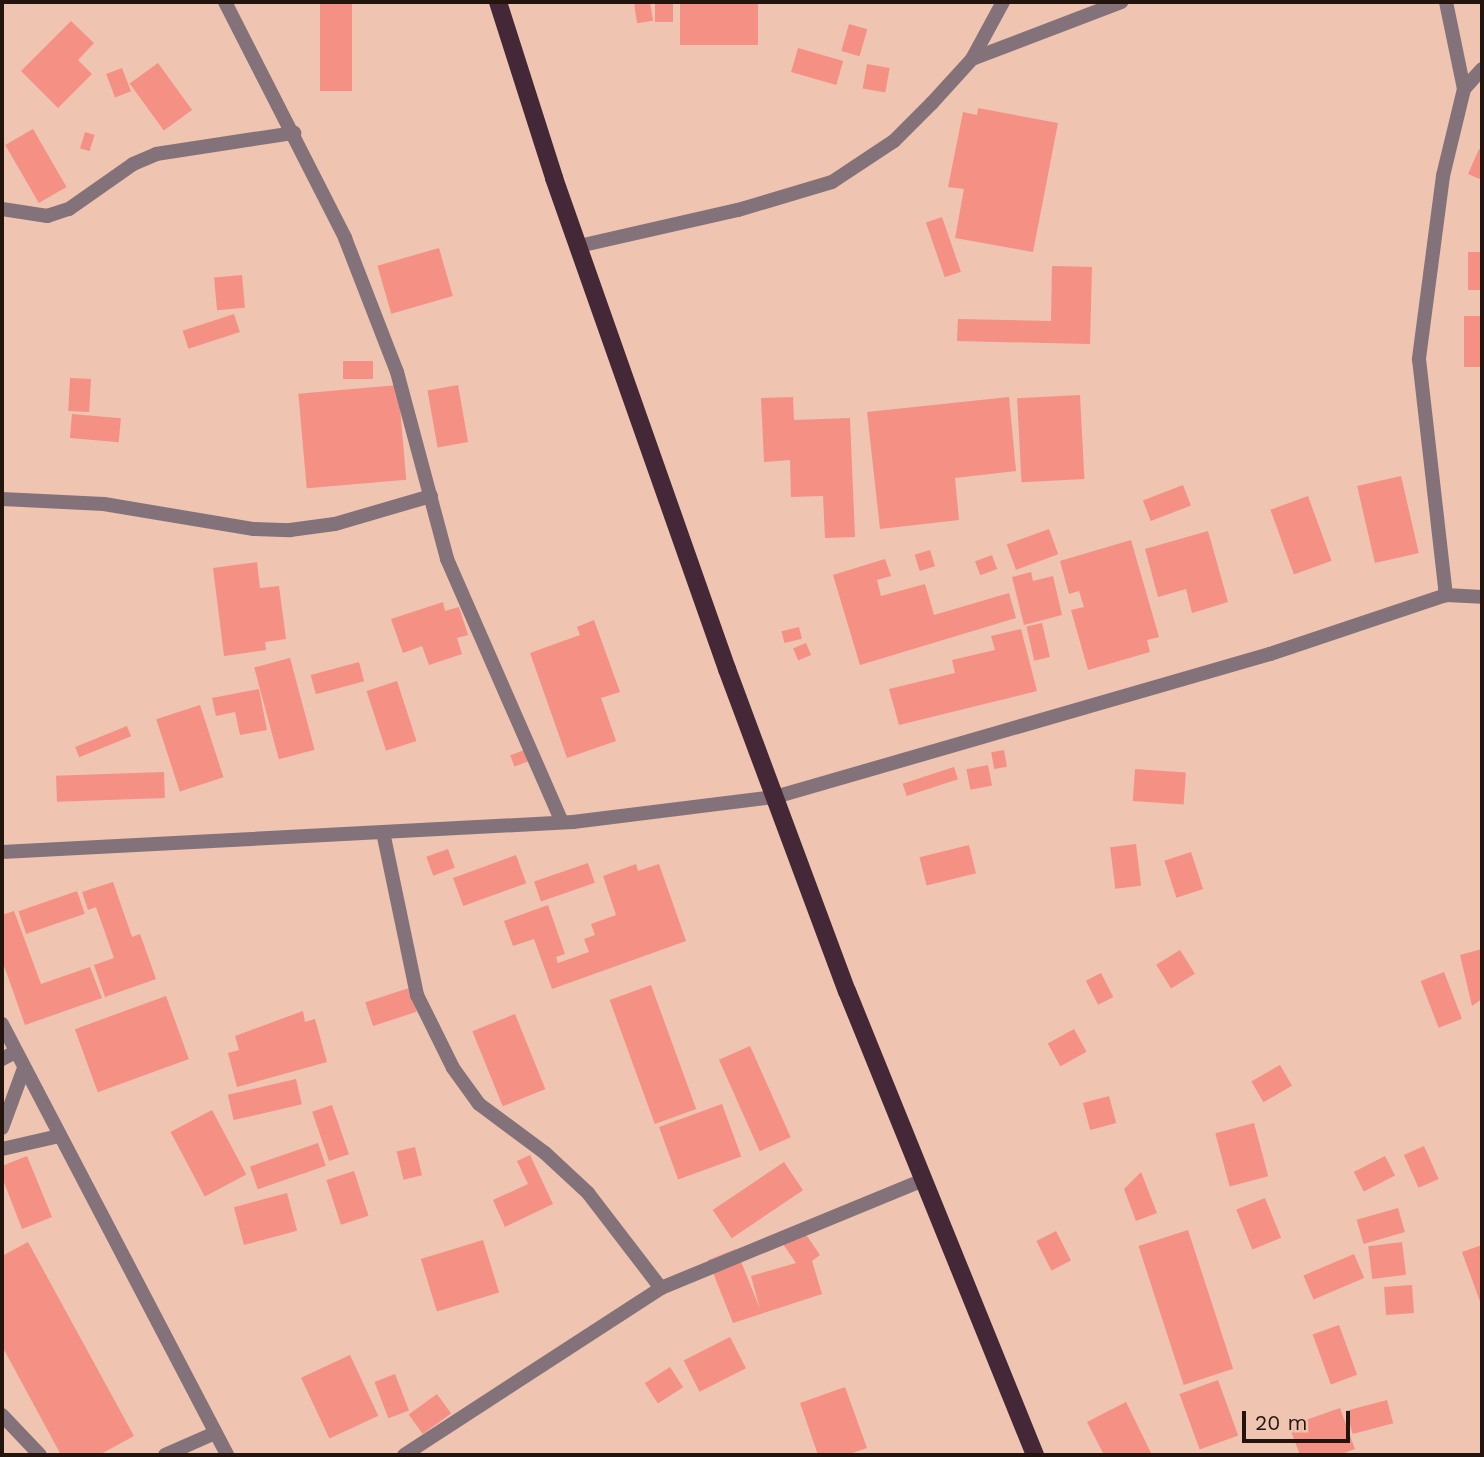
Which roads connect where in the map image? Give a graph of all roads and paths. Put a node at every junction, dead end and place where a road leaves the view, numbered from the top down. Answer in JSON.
{"nodes":[{"id":1,"x":225,"y":2,"type":"edge"},
{"id":2,"x":498,"y":2,"type":"edge"},
{"id":3,"x":1003,"y":2,"type":"edge"},
{"id":4,"x":1121,"y":2,"type":"edge"},
{"id":5,"x":1446,"y":2,"type":"edge"},
{"id":6,"x":972,"y":59,"type":"junction"},
{"id":7,"x":1482,"y":69,"type":"edge"},
{"id":8,"x":1464,"y":89,"type":"junction"},
{"id":9,"x":294,"y":133,"type":"junction"},
{"id":10,"x":2,"y":209,"type":"edge"},
{"id":11,"x":579,"y":246,"type":"junction"},
{"id":12,"x":431,"y":496,"type":"junction"},
{"id":13,"x":2,"y":499,"type":"edge"},
{"id":14,"x":1446,"y":595,"type":"junction"},
{"id":15,"x":1482,"y":597,"type":"edge"},
{"id":16,"x":775,"y":797,"type":"junction"},
{"id":17,"x":562,"y":822,"type":"junction"},
{"id":18,"x":383,"y":832,"type":"junction"},
{"id":19,"x":2,"y":852,"type":"edge"},
{"id":20,"x":2,"y":1024,"type":"edge"},
{"id":21,"x":8,"y":1055,"type":"edge"},
{"id":22,"x":23,"y":1071,"type":"junction"},
{"id":23,"x":2,"y":1128,"type":"edge"},
{"id":24,"x":60,"y":1136,"type":"junction"},
{"id":25,"x":2,"y":1149,"type":"edge"},
{"id":26,"x":923,"y":1180,"type":"junction"},
{"id":27,"x":661,"y":1288,"type":"junction"},
{"id":28,"x":2,"y":1415,"type":"edge"},
{"id":29,"x":215,"y":1433,"type":"junction"},
{"id":30,"x":40,"y":1455,"type":"edge"},
{"id":31,"x":165,"y":1455,"type":"edge"},
{"id":32,"x":227,"y":1455,"type":"edge"},
{"id":33,"x":404,"y":1455,"type":"edge"},
{"id":34,"x":1035,"y":1455,"type":"edge"}],
"edges":[{"from":1,"to":9,"type":"street"},
{"from":2,"to":11,"type":"main road"},
{"from":3,"to":6,"type":"street"},
{"from":4,"to":6,"type":"street"},
{"from":5,"to":8,"type":"street"},
{"from":6,"to":11,"type":"street"},
{"from":7,"to":8,"type":"street"},
{"from":8,"to":14,"type":"street"},
{"from":9,"to":10,"type":"street"},
{"from":9,"to":12,"type":"street"},
{"from":11,"to":16,"type":"main road"},
{"from":12,"to":13,"type":"street"},
{"from":12,"to":17,"type":"street"},
{"from":14,"to":15,"type":"street"},
{"from":14,"to":16,"type":"street"},
{"from":16,"to":17,"type":"street"},
{"from":16,"to":26,"type":"main road"},
{"from":17,"to":18,"type":"street"},
{"from":18,"to":19,"type":"street"},
{"from":18,"to":27,"type":"street"},
{"from":20,"to":21,"type":"street"},
{"from":21,"to":22,"type":"street"},
{"from":22,"to":23,"type":"street"},
{"from":22,"to":24,"type":"street"},
{"from":24,"to":25,"type":"street"},
{"from":24,"to":29,"type":"street"},
{"from":26,"to":27,"type":"street"},
{"from":26,"to":34,"type":"main road"},
{"from":27,"to":33,"type":"street"},
{"from":28,"to":30,"type":"street"},
{"from":29,"to":31,"type":"street"},
{"from":29,"to":32,"type":"street"}]}
